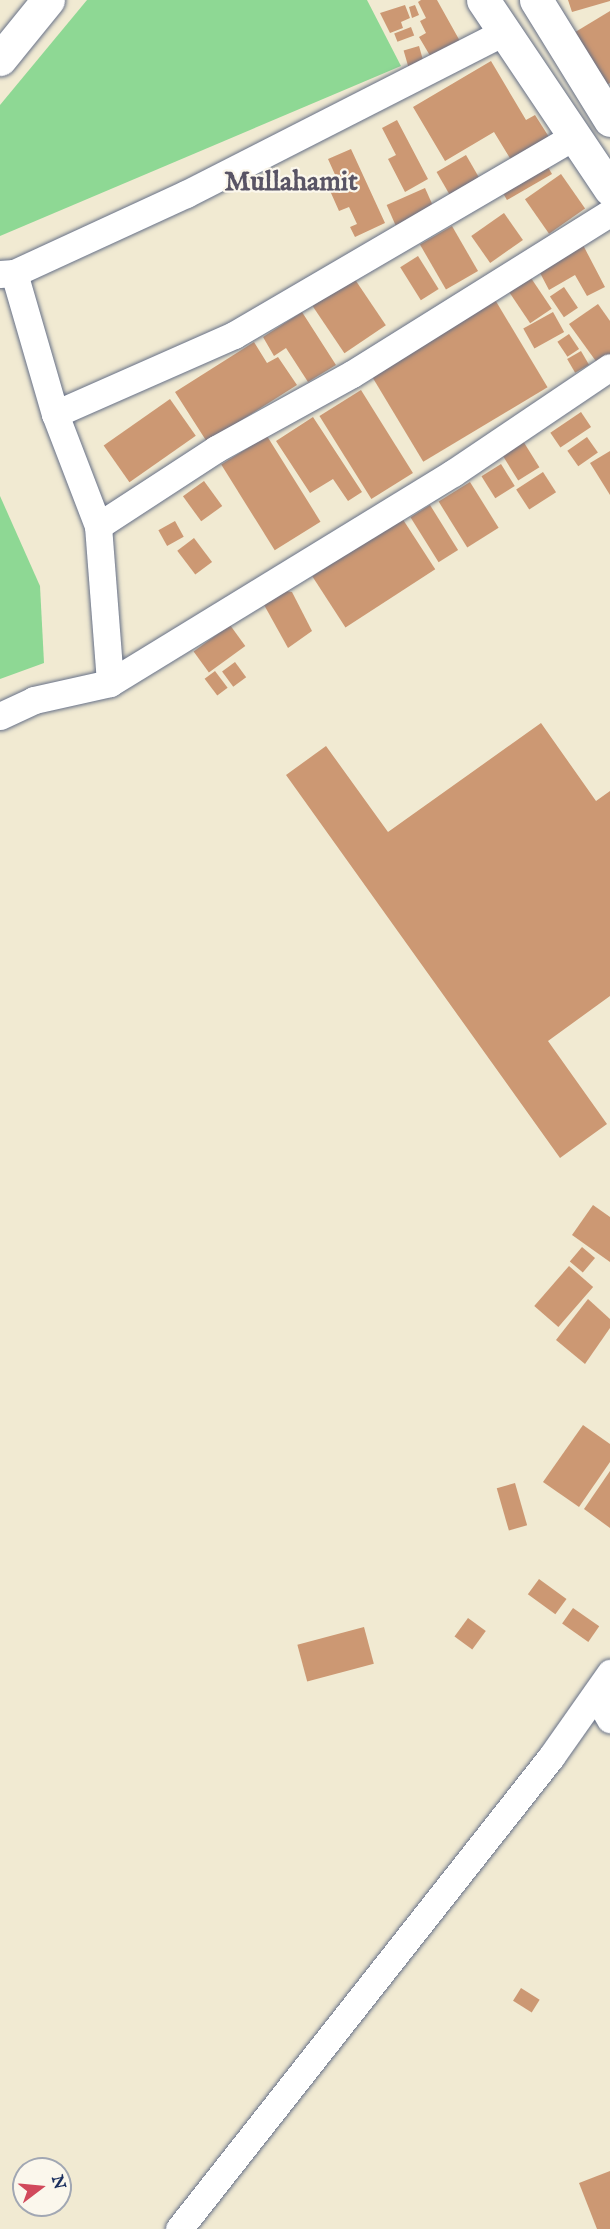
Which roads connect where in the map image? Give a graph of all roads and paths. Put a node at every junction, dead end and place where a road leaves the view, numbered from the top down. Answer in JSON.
{"nodes":[{"id":1,"x":48,"y":0,"type":"edge"},
{"id":2,"x":483,"y":0,"type":"edge"},
{"id":3,"x":536,"y":0,"type":"edge"},
{"id":4,"x":504,"y":32,"type":"junction"},
{"id":5,"x":0,"y":59,"type":"edge"},
{"id":6,"x":610,"y":120,"type":"edge"},
{"id":7,"x":573,"y":137,"type":"junction"},
{"id":8,"x":610,"y":189,"type":"edge"},
{"id":9,"x":610,"y":213,"type":"edge"},
{"id":10,"x":7,"y":273,"type":"edge"},
{"id":11,"x":610,"y":367,"type":"edge"},
{"id":12,"x":56,"y":414,"type":"junction"},
{"id":13,"x":98,"y":526,"type":"junction"},
{"id":14,"x":110,"y":683,"type":"junction"},
{"id":15,"x":0,"y":716,"type":"edge"},
{"id":16,"x":603,"y":1684,"type":"edge"},
{"id":17,"x":610,"y":1719,"type":"edge"},
{"id":18,"x":179,"y":2229,"type":"edge"}],
"edges":[{"from":1,"to":5,"type":"main road"},
{"from":2,"to":4,"type":"main road"},
{"from":3,"to":6,"type":"main road"},
{"from":4,"to":7,"type":"main road"},
{"from":4,"to":10,"type":"street"},
{"from":7,"to":8,"type":"main road"},
{"from":7,"to":12,"type":"street"},
{"from":9,"to":13,"type":"street"},
{"from":10,"to":12,"type":"street"},
{"from":11,"to":14,"type":"street"},
{"from":12,"to":13,"type":"street"},
{"from":13,"to":14,"type":"street"},
{"from":14,"to":15,"type":"street"},
{"from":16,"to":17,"type":"street"},
{"from":16,"to":18,"type":"street"}]}
